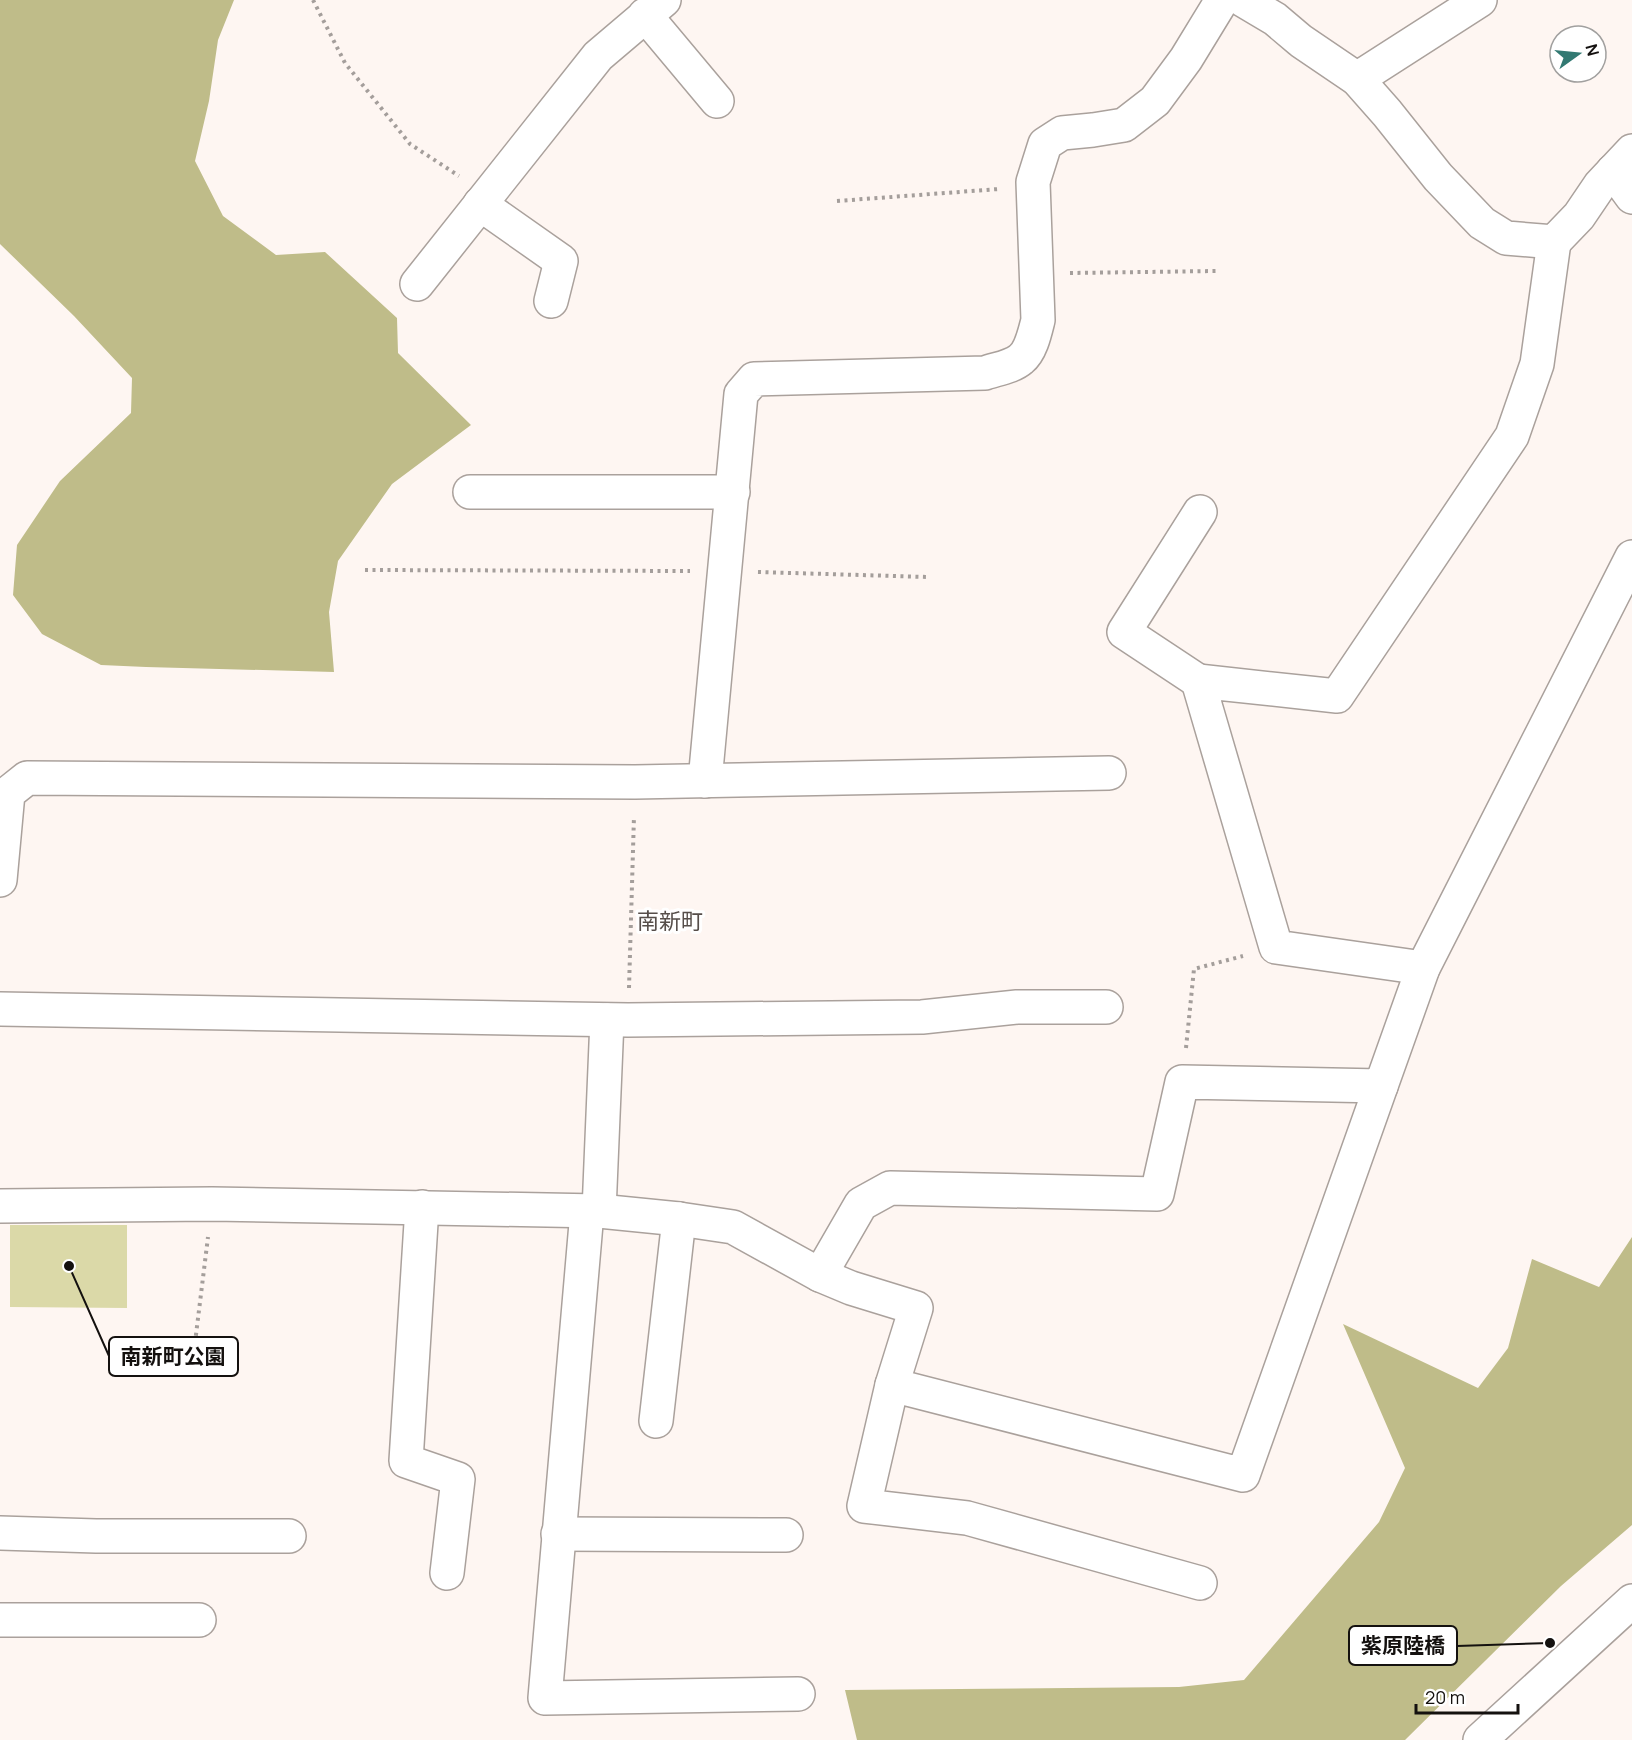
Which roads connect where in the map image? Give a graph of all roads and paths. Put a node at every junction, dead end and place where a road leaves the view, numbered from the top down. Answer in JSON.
{"nodes":[{"id":1,"x":313,"y":0,"type":"edge"},
{"id":2,"x":1222,"y":0,"type":"edge"},
{"id":3,"x":1243,"y":0,"type":"edge"},
{"id":4,"x":1480,"y":0,"type":"edge"},
{"id":5,"x":654,"y":8,"type":"edge"},
{"id":6,"x":1357,"y":79,"type":"junction"},
{"id":7,"x":717,"y":101,"type":"dead end"},
{"id":8,"x":1622,"y":161,"type":"edge"},
{"id":9,"x":1033,"y":186,"type":"junction"},
{"id":10,"x":1632,"y":197,"type":"edge"},
{"id":11,"x":483,"y":199,"type":"junction"},
{"id":12,"x":837,"y":201,"type":"dead end"},
{"id":13,"x":1554,"y":242,"type":"junction"},
{"id":14,"x":1217,"y":271,"type":"dead end"},
{"id":15,"x":1036,"y":274,"type":"junction"},
{"id":16,"x":417,"y":284,"type":"dead end"},
{"id":17,"x":550,"y":301,"type":"dead end"},
{"id":18,"x":470,"y":492,"type":"dead end"},
{"id":19,"x":733,"y":492,"type":"junction"},
{"id":20,"x":1200,"y":513,"type":"dead end"},
{"id":21,"x":1632,"y":557,"type":"edge"},
{"id":22,"x":365,"y":570,"type":"dead end"},
{"id":23,"x":724,"y":571,"type":"junction"},
{"id":24,"x":928,"y":577,"type":"dead end"},
{"id":25,"x":1198,"y":681,"type":"junction"},
{"id":26,"x":1109,"y":773,"type":"dead end"},
{"id":27,"x":705,"y":781,"type":"junction"},
{"id":28,"x":635,"y":782,"type":"junction"},
{"id":29,"x":0,"y":880,"type":"edge"},
{"id":30,"x":1276,"y":947,"type":"junction"},
{"id":31,"x":1423,"y":968,"type":"junction"},
{"id":32,"x":1106,"y":1007,"type":"dead end"},
{"id":33,"x":0,"y":1009,"type":"edge"},
{"id":34,"x":617,"y":1020,"type":"junction"},
{"id":35,"x":1182,"y":1082,"type":"junction"},
{"id":36,"x":1382,"y":1086,"type":"junction"},
{"id":37,"x":212,"y":1204,"type":"junction"},
{"id":38,"x":0,"y":1206,"type":"edge"},
{"id":39,"x":422,"y":1207,"type":"junction"},
{"id":40,"x":593,"y":1211,"type":"junction"},
{"id":41,"x":679,"y":1219,"type":"junction"},
{"id":42,"x":820,"y":1275,"type":"junction"},
{"id":43,"x":134,"y":1358,"type":"dead end"},
{"id":44,"x":892,"y":1385,"type":"junction"},
{"id":45,"x":656,"y":1420,"type":"dead end"},
{"id":46,"x":0,"y":1533,"type":"edge"},
{"id":47,"x":558,"y":1534,"type":"junction"},
{"id":48,"x":786,"y":1535,"type":"dead end"},
{"id":49,"x":289,"y":1536,"type":"dead end"},
{"id":50,"x":447,"y":1573,"type":"dead end"},
{"id":51,"x":1200,"y":1583,"type":"dead end"},
{"id":52,"x":1632,"y":1601,"type":"edge"},
{"id":53,"x":0,"y":1620,"type":"edge"},
{"id":54,"x":199,"y":1620,"type":"dead end"},
{"id":55,"x":798,"y":1694,"type":"dead end"},
{"id":56,"x":1480,"y":1740,"type":"edge"}],
"edges":[{"from":1,"to":11,"type":"path"},
{"from":2,"to":9,"type":"street"},
{"from":3,"to":6,"type":"street"},
{"from":4,"to":6,"type":"street"},
{"from":5,"to":7,"type":"street"},
{"from":5,"to":11,"type":"street"},
{"from":6,"to":13,"type":"street"},
{"from":8,"to":10,"type":"street"},
{"from":8,"to":13,"type":"street"},
{"from":9,"to":12,"type":"path"},
{"from":9,"to":15,"type":"street"},
{"from":11,"to":16,"type":"street"},
{"from":11,"to":17,"type":"street"},
{"from":13,"to":25,"type":"street"},
{"from":14,"to":15,"type":"path"},
{"from":15,"to":19,"type":"street"},
{"from":18,"to":19,"type":"street"},
{"from":19,"to":23,"type":"street"},
{"from":20,"to":25,"type":"street"},
{"from":21,"to":31,"type":"street"},
{"from":22,"to":23,"type":"path"},
{"from":23,"to":24,"type":"path"},
{"from":23,"to":27,"type":"street"},
{"from":25,"to":30,"type":"street"},
{"from":26,"to":27,"type":"street"},
{"from":27,"to":28,"type":"street"},
{"from":28,"to":29,"type":"street"},
{"from":28,"to":34,"type":"path"},
{"from":30,"to":31,"type":"street"},
{"from":30,"to":35,"type":"path"},
{"from":31,"to":36,"type":"street"},
{"from":32,"to":34,"type":"street"},
{"from":33,"to":34,"type":"street"},
{"from":34,"to":40,"type":"street"},
{"from":35,"to":36,"type":"street"},
{"from":35,"to":42,"type":"street"},
{"from":36,"to":44,"type":"street"},
{"from":37,"to":38,"type":"street"},
{"from":37,"to":39,"type":"street"},
{"from":37,"to":43,"type":"path"},
{"from":39,"to":40,"type":"street"},
{"from":39,"to":50,"type":"street"},
{"from":40,"to":41,"type":"street"},
{"from":40,"to":47,"type":"street"},
{"from":41,"to":42,"type":"street"},
{"from":41,"to":45,"type":"street"},
{"from":42,"to":44,"type":"street"},
{"from":44,"to":51,"type":"street"},
{"from":46,"to":49,"type":"street"},
{"from":47,"to":48,"type":"street"},
{"from":47,"to":55,"type":"street"},
{"from":52,"to":56,"type":"street"},
{"from":53,"to":54,"type":"street"}]}
